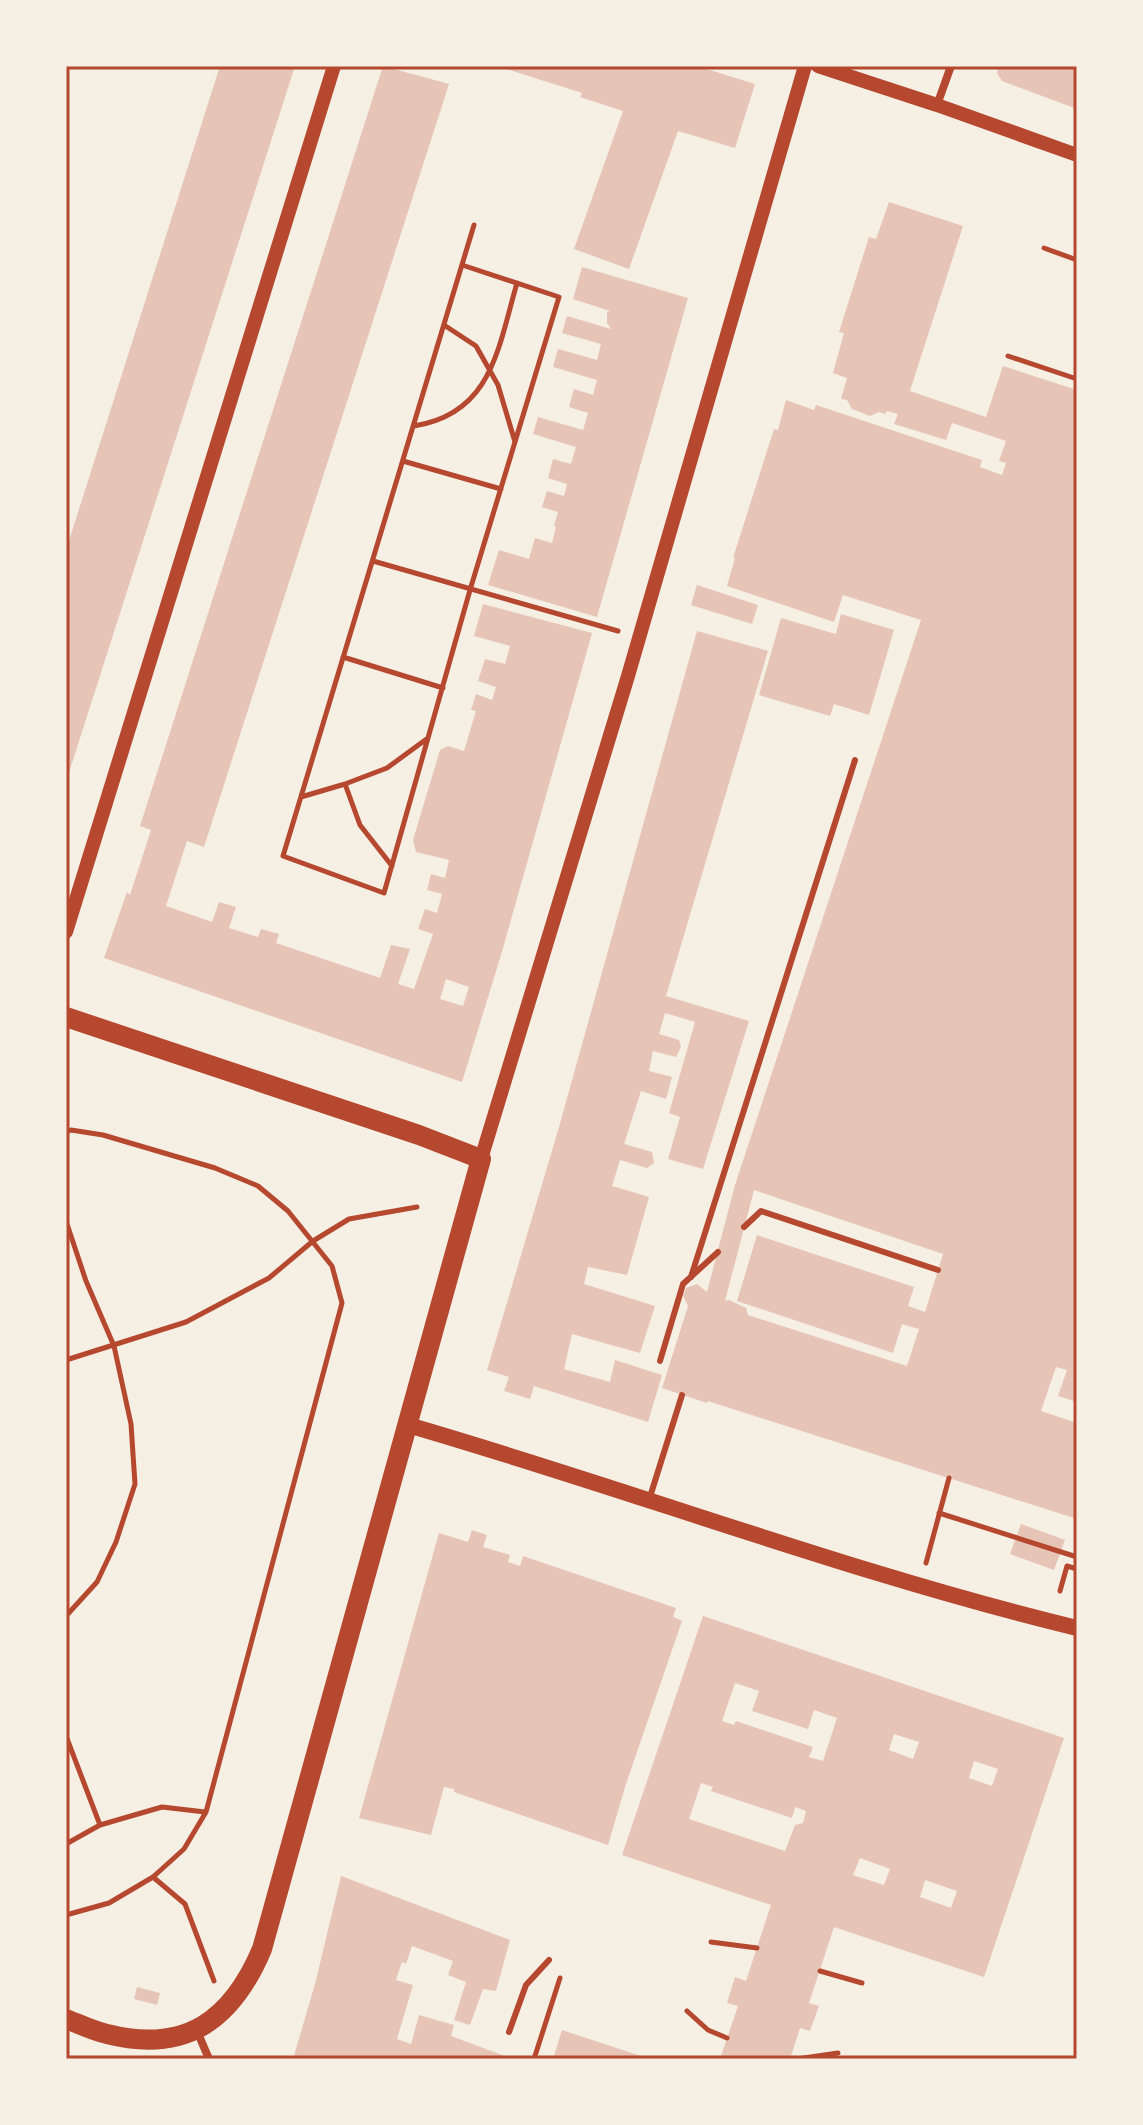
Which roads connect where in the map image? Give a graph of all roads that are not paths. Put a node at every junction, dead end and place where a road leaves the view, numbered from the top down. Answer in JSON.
{"nodes":[{"id":1,"x":334,"y":66,"type":"edge"},
{"id":2,"x":805,"y":66,"type":"edge"},
{"id":3,"x":818,"y":66,"type":"edge"},
{"id":4,"x":951,"y":66,"type":"edge"},
{"id":5,"x":937,"y":105,"type":"junction"},
{"id":6,"x":1077,"y":155,"type":"edge"},
{"id":7,"x":855,"y":760,"type":"dead end"},
{"id":8,"x":66,"y":932,"type":"edge"},
{"id":9,"x":66,"y":1017,"type":"edge"},
{"id":10,"x":481,"y":1159,"type":"junction"},
{"id":11,"x":744,"y":1227,"type":"dead end"},
{"id":12,"x":718,"y":1252,"type":"dead end"},
{"id":13,"x":938,"y":1270,"type":"dead end"},
{"id":14,"x":691,"y":1277,"type":"junction"},
{"id":15,"x":660,"y":1361,"type":"dead end"},
{"id":16,"x":682,"y":1395,"type":"dead end"},
{"id":17,"x":408,"y":1425,"type":"junction"},
{"id":18,"x":649,"y":1500,"type":"junction"},
{"id":19,"x":1077,"y":1628,"type":"edge"},
{"id":20,"x":549,"y":1960,"type":"dead end"},
{"id":21,"x":66,"y":2019,"type":"edge"},
{"id":22,"x":197,"y":2030,"type":"junction"},
{"id":23,"x":509,"y":2032,"type":"dead end"},
{"id":24,"x":209,"y":2059,"type":"edge"}],
"edges":[{"from":1,"to":8,"type":"street"},
{"from":2,"to":10,"type":"street"},
{"from":3,"to":5,"type":"street"},
{"from":4,"to":5,"type":"street"},
{"from":5,"to":6,"type":"street"},
{"from":7,"to":14,"type":"lane"},
{"from":9,"to":10,"type":"main road"},
{"from":10,"to":17,"type":"main road"},
{"from":11,"to":13,"type":"lane"},
{"from":12,"to":14,"type":"lane"},
{"from":14,"to":15,"type":"lane"},
{"from":16,"to":18,"type":"lane"},
{"from":17,"to":18,"type":"main road"},
{"from":17,"to":22,"type":"main road"},
{"from":18,"to":19,"type":"main road"},
{"from":20,"to":23,"type":"lane"},
{"from":21,"to":22,"type":"main road"},
{"from":22,"to":24,"type":"street"}]}
